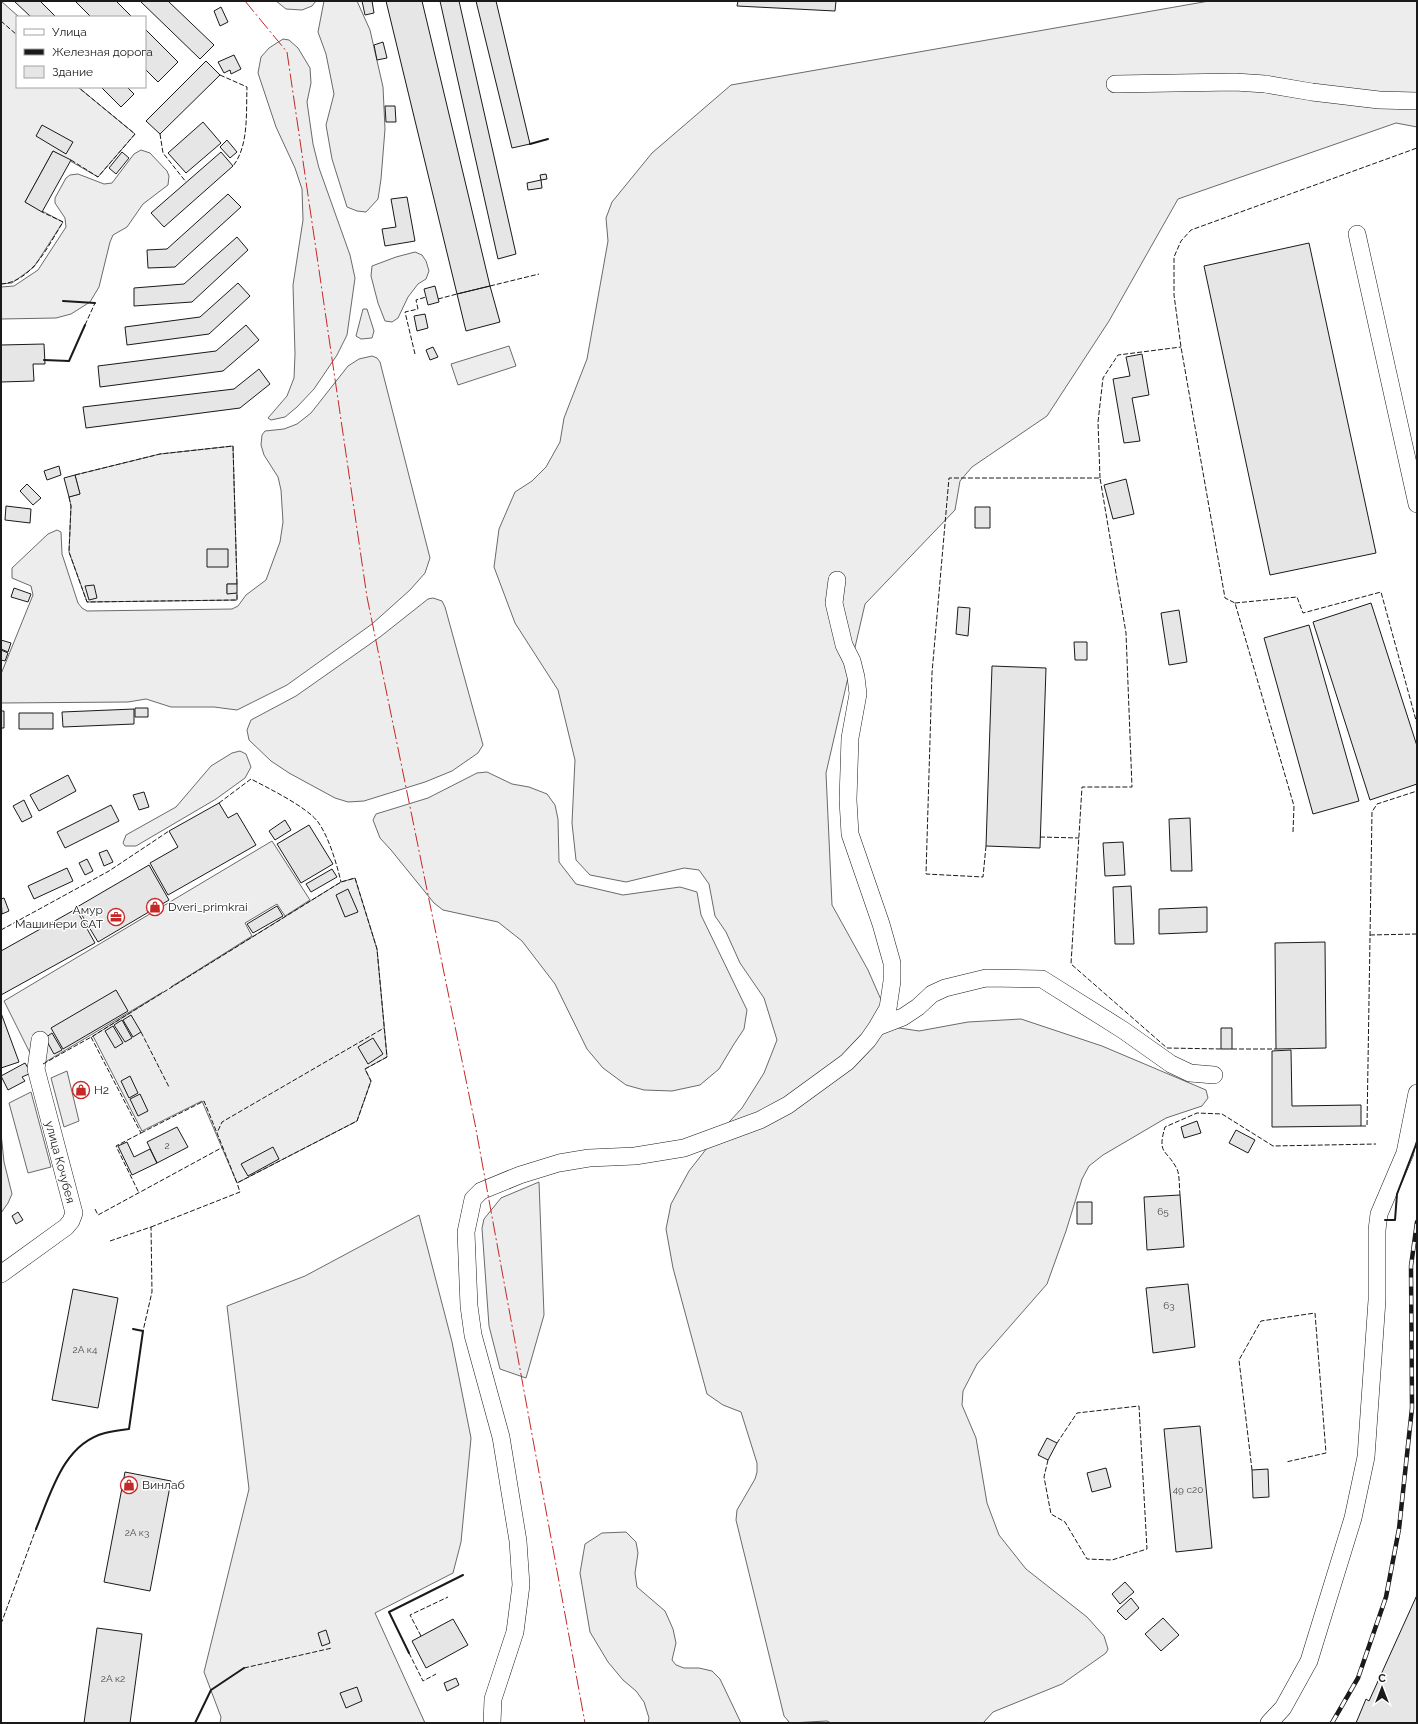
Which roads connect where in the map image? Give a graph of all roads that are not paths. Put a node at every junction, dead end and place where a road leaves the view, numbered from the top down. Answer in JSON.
{"nodes":[{"id":1,"x":1115,"y":84,"type":"dead end"},
{"id":2,"x":1417,"y":101,"type":"edge"},
{"id":3,"x":1357,"y":234,"type":"dead end"},
{"id":4,"x":1417,"y":504,"type":"edge"},
{"id":5,"x":838,"y":580,"type":"dead end"},
{"id":6,"x":877,"y":1027,"type":"junction"},
{"id":7,"x":40,"y":1040,"type":"dead end"},
{"id":8,"x":1214,"y":1075,"type":"dead end"},
{"id":9,"x":1417,"y":1092,"type":"edge"},
{"id":10,"x":1,"y":1274,"type":"edge"},
{"id":11,"x":492,"y":1723,"type":"edge"},
{"id":12,"x":1269,"y":1723,"type":"edge"}],
"edges":[{"from":1,"to":2,"type":"street"},
{"from":3,"to":4,"type":"street"},
{"from":5,"to":6,"type":"street"},
{"from":6,"to":8,"type":"street"},
{"from":6,"to":11,"type":"street"},
{"from":7,"to":10,"type":"street","name":"улица Кочубея"},
{"from":9,"to":12,"type":"street"}]}
